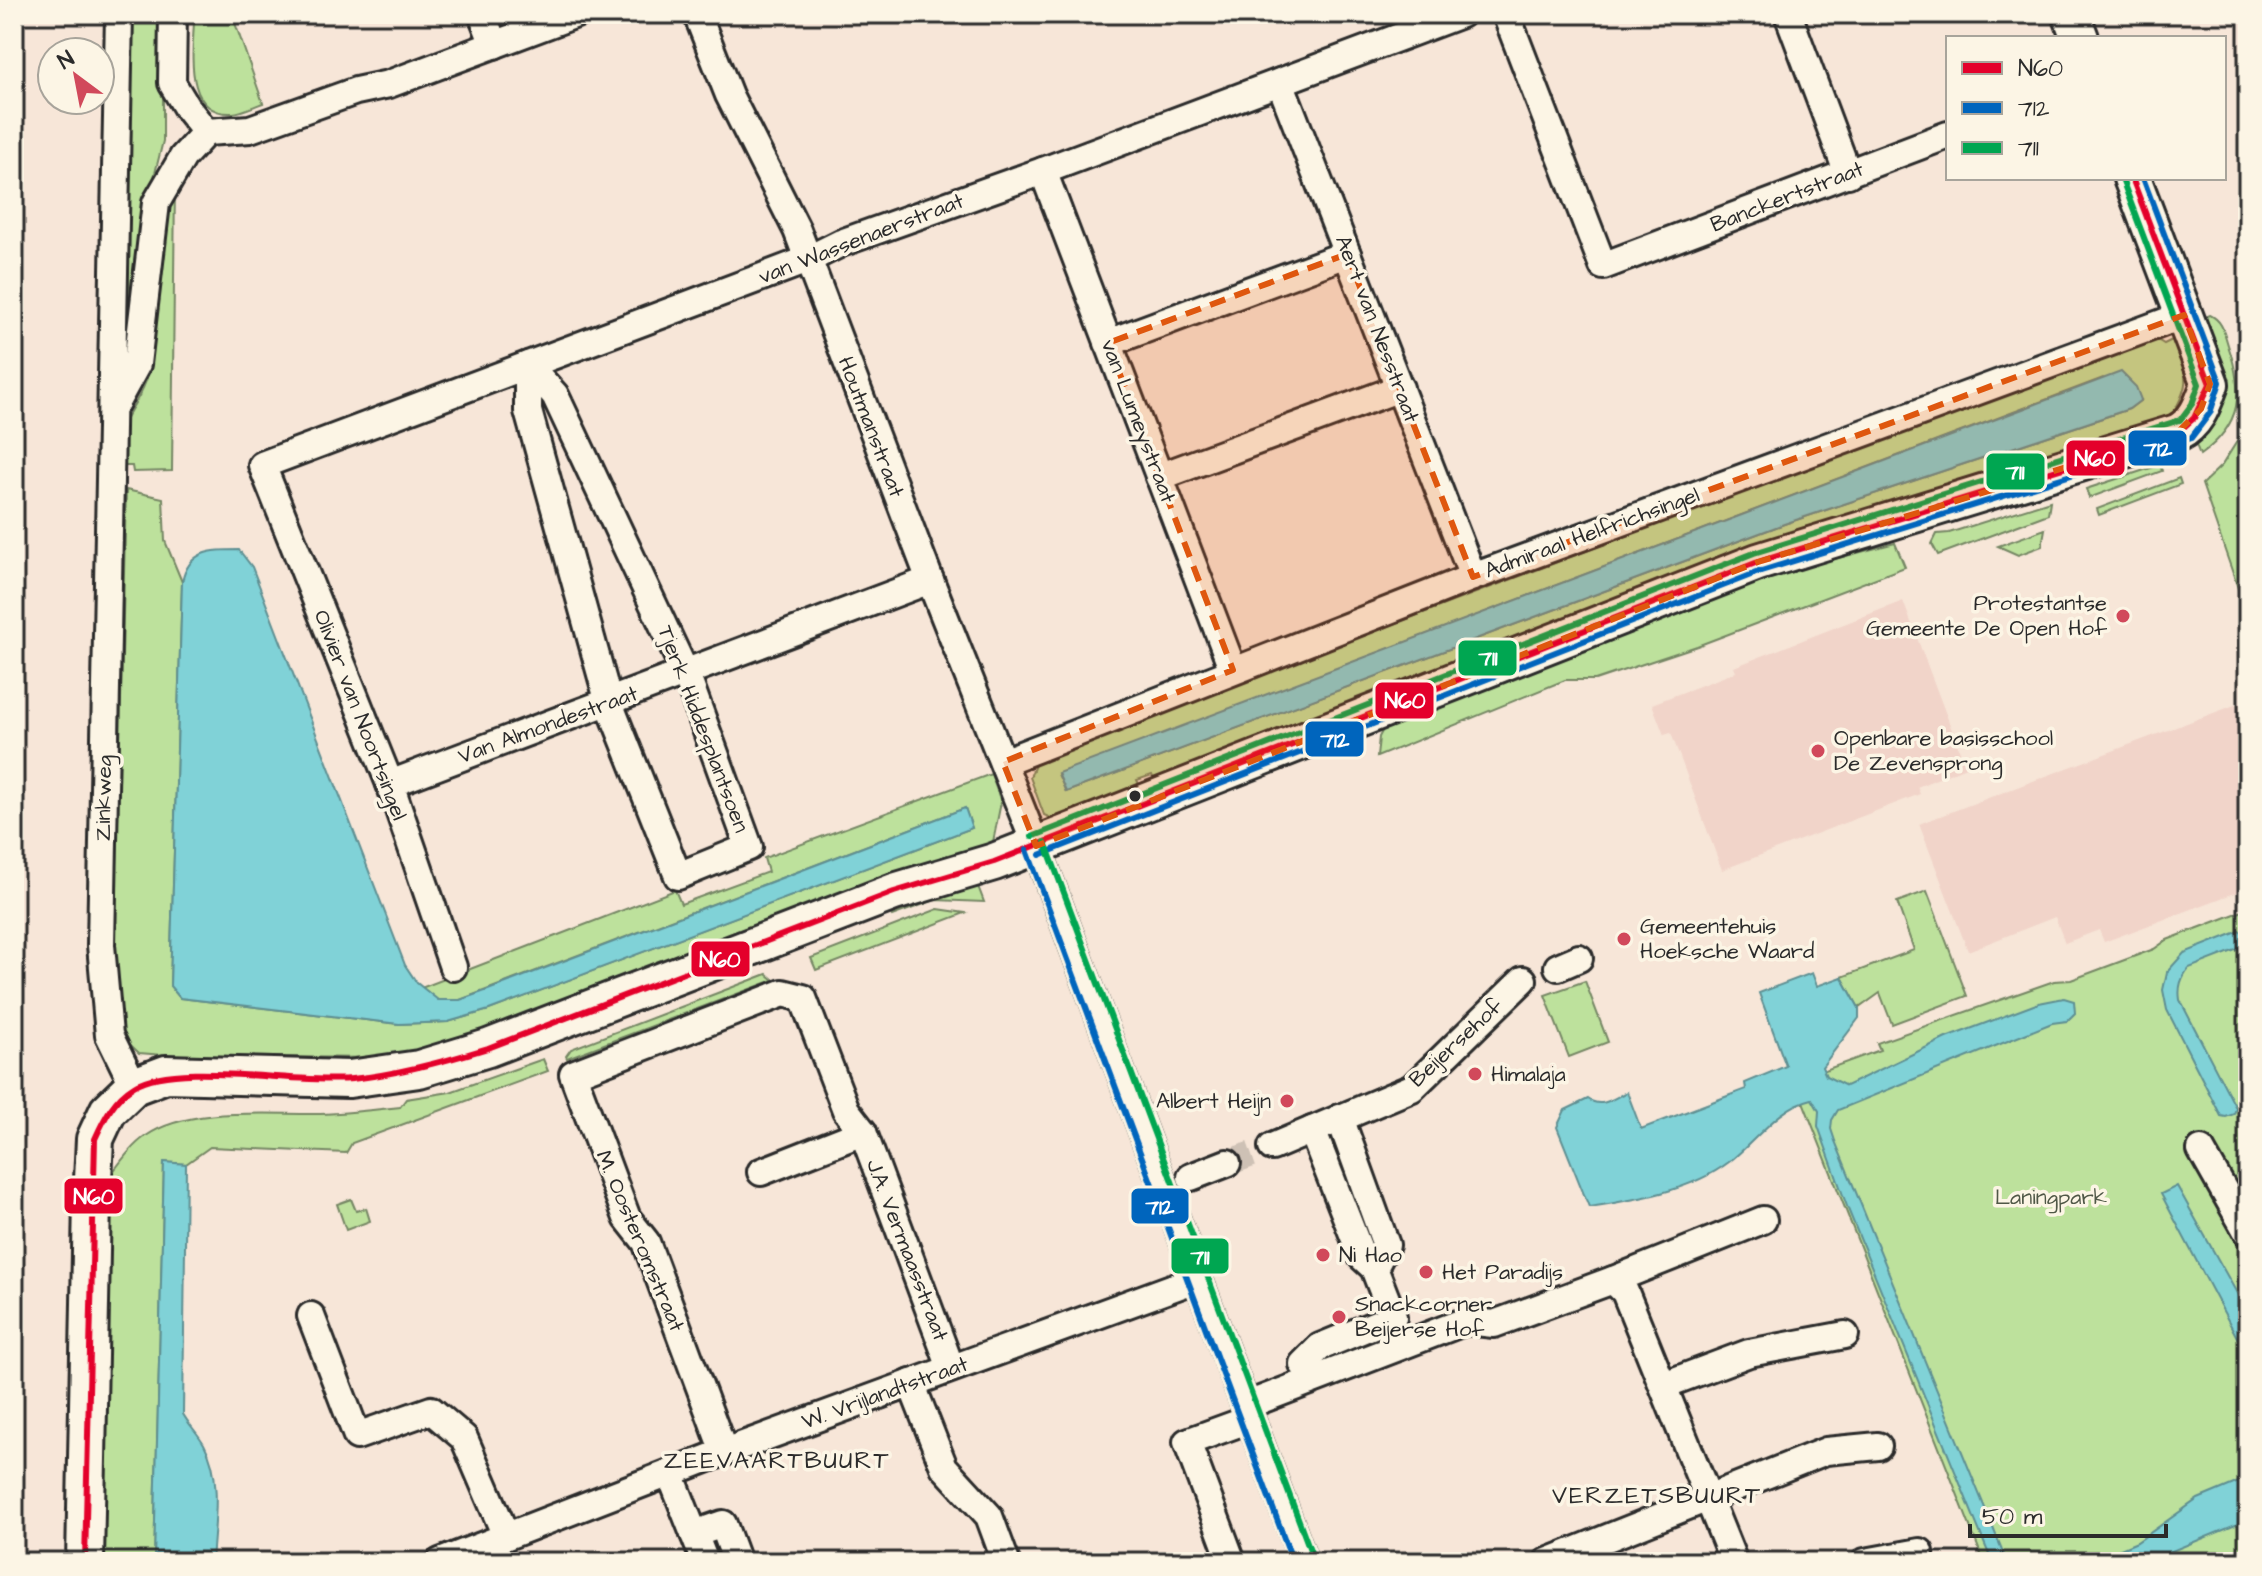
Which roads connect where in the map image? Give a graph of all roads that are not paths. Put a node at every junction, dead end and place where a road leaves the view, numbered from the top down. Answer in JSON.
{"nodes":[{"id":1,"x":119,"y":14,"type":"edge"},
{"id":2,"x":173,"y":14,"type":"edge"},
{"id":3,"x":482,"y":14,"type":"edge"},
{"id":4,"x":576,"y":14,"type":"edge"},
{"id":5,"x":697,"y":14,"type":"edge"},
{"id":6,"x":1461,"y":14,"type":"edge"},
{"id":7,"x":1506,"y":14,"type":"edge"},
{"id":8,"x":1788,"y":14,"type":"edge"},
{"id":9,"x":2071,"y":14,"type":"edge"},
{"id":10,"x":2079,"y":36,"type":"edge"},
{"id":11,"x":494,"y":45,"type":"junction"},
{"id":12,"x":1280,"y":82,"type":"junction"},
{"id":13,"x":206,"y":132,"type":"junction"},
{"id":14,"x":1946,"y":136,"type":"edge"},
{"id":15,"x":1043,"y":171,"type":"junction"},
{"id":16,"x":1848,"y":174,"type":"junction"},
{"id":17,"x":2133,"y":180,"type":"edge"},
{"id":18,"x":1347,"y":254,"type":"junction"},
{"id":19,"x":807,"y":260,"type":"junction"},
{"id":20,"x":2184,"y":315,"type":"junction"},
{"id":21,"x":1108,"y":343,"type":"junction"},
{"id":22,"x":528,"y":365,"type":"junction"},
{"id":23,"x":1400,"y":388,"type":"junction"},
{"id":24,"x":111,"y":411,"type":"junction"},
{"id":25,"x":262,"y":465,"type":"joint"},
{"id":26,"x":1159,"y":477,"type":"junction"},
{"id":27,"x":1473,"y":577,"type":"junction"},
{"id":28,"x":930,"y":580,"type":"junction"},
{"id":29,"x":1233,"y":670,"type":"junction"},
{"id":30,"x":686,"y":674,"type":"junction"},
{"id":31,"x":609,"y":703,"type":"junction"},
{"id":32,"x":1003,"y":762,"type":"junction"},
{"id":33,"x":390,"y":784,"type":"junction"},
{"id":34,"x":1036,"y":846,"type":"junction"},
{"id":35,"x":453,"y":967,"type":"dead end"},
{"id":36,"x":1523,"y":980,"type":"dead end"},
{"id":37,"x":573,"y":1074,"type":"joint"},
{"id":38,"x":134,"y":1086,"type":"junction"},
{"id":39,"x":1340,"y":1118,"type":"junction"},
{"id":40,"x":1312,"y":1130,"type":"junction"},
{"id":41,"x":863,"y":1132,"type":"junction"},
{"id":42,"x":1272,"y":1147,"type":"tunnel mouth"},
{"id":43,"x":2201,"y":1150,"type":"dead end"},
{"id":44,"x":1227,"y":1163,"type":"tunnel mouth"},
{"id":45,"x":761,"y":1172,"type":"dead end"},
{"id":46,"x":1191,"y":1177,"type":"dead end"},
{"id":47,"x":1763,"y":1220,"type":"dead end"},
{"id":48,"x":2248,"y":1233,"type":"edge"},
{"id":49,"x":1374,"y":1268,"type":"junction"},
{"id":50,"x":1196,"y":1279,"type":"junction"},
{"id":51,"x":1613,"y":1280,"type":"junction"},
{"id":52,"x":311,"y":1316,"type":"dead end"},
{"id":53,"x":1845,"y":1335,"type":"dead end"},
{"id":54,"x":1303,"y":1364,"type":"dead end"},
{"id":55,"x":951,"y":1368,"type":"junction"},
{"id":56,"x":911,"y":1383,"type":"junction"},
{"id":57,"x":1664,"y":1385,"type":"junction"},
{"id":58,"x":1248,"y":1412,"type":"junction"},
{"id":59,"x":1878,"y":1446,"type":"dead end"},
{"id":60,"x":724,"y":1452,"type":"junction"},
{"id":61,"x":670,"y":1473,"type":"junction"},
{"id":62,"x":1707,"y":1497,"type":"junction"},
{"id":63,"x":694,"y":1534,"type":"junction"},
{"id":64,"x":506,"y":1536,"type":"junction"},
{"id":65,"x":1920,"y":1552,"type":"dead end"},
{"id":66,"x":85,"y":1562,"type":"edge"},
{"id":67,"x":440,"y":1562,"type":"edge"},
{"id":68,"x":705,"y":1562,"type":"edge"},
{"id":69,"x":737,"y":1562,"type":"edge"},
{"id":70,"x":1006,"y":1562,"type":"edge"},
{"id":71,"x":1232,"y":1562,"type":"edge"},
{"id":72,"x":1304,"y":1562,"type":"edge"},
{"id":73,"x":1547,"y":1562,"type":"edge"},
{"id":74,"x":1734,"y":1562,"type":"edge"},
{"id":75,"x":1865,"y":1562,"type":"edge"}],
"edges":[{"from":1,"to":24,"type":"street","name":"Zinkweg"},
{"from":2,"to":13,"type":"street"},
{"from":3,"to":11,"type":"street"},
{"from":4,"to":11,"type":"street"},
{"from":5,"to":19,"type":"street","name":"Houtmanstraat"},
{"from":6,"to":12,"type":"street","name":"van Wassenaerstraat"},
{"from":7,"to":16,"type":"street","name":"Banckertstraat"},
{"from":8,"to":16,"type":"street"},
{"from":9,"to":10,"type":"street"},
{"from":11,"to":13,"type":"street"},
{"from":12,"to":15,"type":"street","name":"van Wassenaerstraat"},
{"from":12,"to":18,"type":"street","name":"Aert van Nesstraat"},
{"from":13,"to":24,"type":"street"},
{"from":14,"to":16,"type":"street","name":"Banckertstraat"},
{"from":15,"to":19,"type":"street","name":"van Wassenaerstraat"},
{"from":15,"to":21,"type":"street","name":"van Lumeystraat"},
{"from":17,"to":20,"type":"street"},
{"from":18,"to":21,"type":"street"},
{"from":18,"to":23,"type":"street","name":"Aert van Nesstraat"},
{"from":19,"to":22,"type":"street","name":"van Wassenaerstraat"},
{"from":19,"to":28,"type":"street","name":"Houtmanstraat"},
{"from":20,"to":27,"type":"street","name":"Admiraal Helfrichsingel"},
{"from":20,"to":34,"type":"street"},
{"from":21,"to":26,"type":"street","name":"van Lumeystraat"},
{"from":22,"to":25,"type":"street","name":"van Wassenaerstraat"},
{"from":22,"to":30,"type":"street","name":"Tjerk Hiddesplantsoen"},
{"from":22,"to":31,"type":"street","name":"Tjerk Hiddesplantsoen"},
{"from":23,"to":26,"type":"street"},
{"from":23,"to":27,"type":"street","name":"Aert van Nesstraat"},
{"from":24,"to":38,"type":"street","name":"Zinkweg"},
{"from":25,"to":33,"type":"street","name":"Olivier van Noortsingel"},
{"from":26,"to":29,"type":"street","name":"van Lumeystraat"},
{"from":27,"to":29,"type":"street","name":"Admiraal Helfrichsingel"},
{"from":28,"to":30,"type":"street","name":"Van Almondestraat"},
{"from":28,"to":32,"type":"street","name":"Houtmanstraat"},
{"from":29,"to":32,"type":"street","name":"Admiraal Helfrichsingel"},
{"from":30,"to":31,"type":"street","name":"Van Almondestraat"},
{"from":30,"to":31,"type":"street","name":"Tjerk Hiddesplantsoen"},
{"from":31,"to":33,"type":"street","name":"Van Almondestraat"},
{"from":32,"to":34,"type":"street","name":"Houtmanstraat"},
{"from":33,"to":35,"type":"street","name":"Olivier van Noortsingel"},
{"from":34,"to":38,"type":"street"},
{"from":34,"to":50,"type":"street","name":"Houtmanstraat"},
{"from":36,"to":39,"type":"street","name":"Beijersehof"},
{"from":37,"to":41,"type":"street","name":"J.A. Vermaasstraat"},
{"from":37,"to":60,"type":"street","name":"M. Oosteromstraat"},
{"from":38,"to":66,"type":"street"},
{"from":39,"to":40,"type":"street","name":"Beijersehof"},
{"from":39,"to":49,"type":"street"},
{"from":40,"to":42,"type":"street","name":"Beijersehof"},
{"from":40,"to":49,"type":"street"},
{"from":41,"to":45,"type":"street","name":"J.A. Vermaasstraat"},
{"from":41,"to":55,"type":"street","name":"J.A. Vermaasstraat"},
{"from":43,"to":48,"type":"street"},
{"from":44,"to":46,"type":"street"},
{"from":47,"to":51,"type":"street"},
{"from":49,"to":54,"type":"street"},
{"from":50,"to":55,"type":"street","name":"W. Vrijlandtstraat"},
{"from":50,"to":58,"type":"street","name":"Houtmanstraat"},
{"from":51,"to":57,"type":"street"},
{"from":51,"to":58,"type":"street"},
{"from":52,"to":64,"type":"street"},
{"from":53,"to":57,"type":"street"},
{"from":55,"to":56,"type":"street","name":"W. Vrijlandtstraat"},
{"from":56,"to":60,"type":"street","name":"W. Vrijlandtstraat"},
{"from":56,"to":70,"type":"street"},
{"from":57,"to":62,"type":"street"},
{"from":58,"to":71,"type":"street"},
{"from":58,"to":72,"type":"street","name":"Houtmanstraat"},
{"from":59,"to":62,"type":"street"},
{"from":60,"to":61,"type":"street","name":"W. Vrijlandtstraat"},
{"from":61,"to":63,"type":"street"},
{"from":61,"to":64,"type":"street","name":"W. Vrijlandtstraat"},
{"from":62,"to":73,"type":"street"},
{"from":62,"to":74,"type":"street"},
{"from":63,"to":68,"type":"street"},
{"from":63,"to":69,"type":"street"},
{"from":64,"to":67,"type":"street","name":"W. Vrijlandtstraat"},
{"from":65,"to":75,"type":"street"}]}
